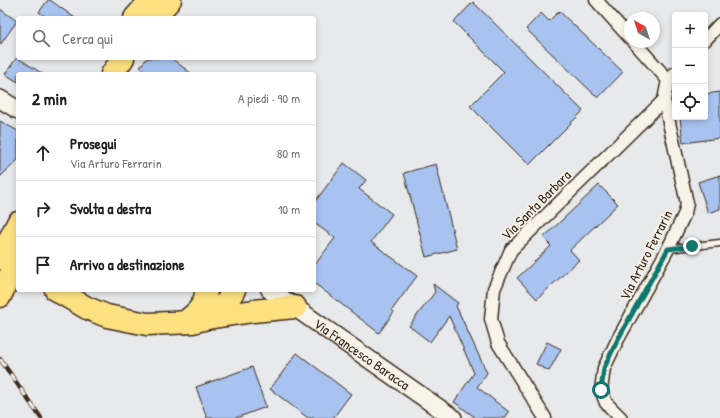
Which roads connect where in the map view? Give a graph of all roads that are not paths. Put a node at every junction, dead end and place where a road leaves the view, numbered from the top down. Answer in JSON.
{"nodes":[{"id":1,"x":170,"y":0,"type":"edge"},
{"id":2,"x":596,"y":0,"type":"edge"},
{"id":3,"x":145,"y":9,"type":"edge"},
{"id":4,"x":720,"y":24,"type":"edge"},
{"id":5,"x":624,"y":31,"type":"edge"},
{"id":6,"x":708,"y":37,"type":"edge"},
{"id":7,"x":640,"y":48,"type":"edge"},
{"id":8,"x":104,"y":60,"type":"edge"},
{"id":9,"x":122,"y":60,"type":"edge"},
{"id":10,"x":97,"y":72,"type":"edge"},
{"id":11,"x":113,"y":72,"type":"edge"},
{"id":12,"x":671,"y":77,"type":"edge"},
{"id":13,"x":0,"y":99,"type":"edge"},
{"id":14,"x":664,"y":100,"type":"junction"},
{"id":15,"x":16,"y":109,"type":"edge"},
{"id":16,"x":16,"y":227,"type":"edge"},
{"id":17,"x":720,"y":243,"type":"edge"},
{"id":18,"x":668,"y":249,"type":"junction"},
{"id":19,"x":0,"y":258,"type":"edge"},
{"id":20,"x":16,"y":263,"type":"edge"},
{"id":21,"x":16,"y":291,"type":"edge"},
{"id":22,"x":57,"y":292,"type":"edge"},
{"id":23,"x":233,"y":292,"type":"edge"},
{"id":24,"x":273,"y":292,"type":"edge"},
{"id":25,"x":0,"y":296,"type":"edge"},
{"id":26,"x":0,"y":299,"type":"edge"},
{"id":27,"x":209,"y":300,"type":"edge"},
{"id":28,"x":295,"y":307,"type":"junction"},
{"id":29,"x":453,"y":418,"type":"edge"},
{"id":30,"x":545,"y":418,"type":"edge"},
{"id":31,"x":606,"y":418,"type":"edge"},
{"id":32,"x":616,"y":418,"type":"edge"},
{"id":33,"x":621,"y":418,"type":"edge"}],
"edges":[{"from":1,"to":3,"type":"highway"},
{"from":2,"to":5,"type":"street"},
{"from":4,"to":6,"type":"street"},
{"from":7,"to":12,"type":"street"},
{"from":8,"to":10,"type":"highway"},
{"from":9,"to":11,"type":"highway"},
{"from":12,"to":14,"type":"street","name":"Via Arturo Ferrarin"},
{"from":13,"to":15,"type":"main road"},
{"from":14,"to":18,"type":"street","name":"Via Arturo Ferrarin"},
{"from":14,"to":30,"type":"street","name":"Via Santa Barbara"},
{"from":16,"to":19,"type":"highway"},
{"from":17,"to":18,"type":"lane"},
{"from":18,"to":33,"type":"street","name":"Via Arturo Ferrarin"},
{"from":20,"to":25,"type":"highway"},
{"from":21,"to":26,"type":"highway"},
{"from":22,"to":27,"type":"highway"},
{"from":23,"to":27,"type":"highway"},
{"from":24,"to":28,"type":"main road","name":"Via Francesco Baracca"},
{"from":27,"to":28,"type":"highway"},
{"from":28,"to":29,"type":"main road","name":"Via Francesco Baracca"},
{"from":31,"to":32,"type":"street"}]}
